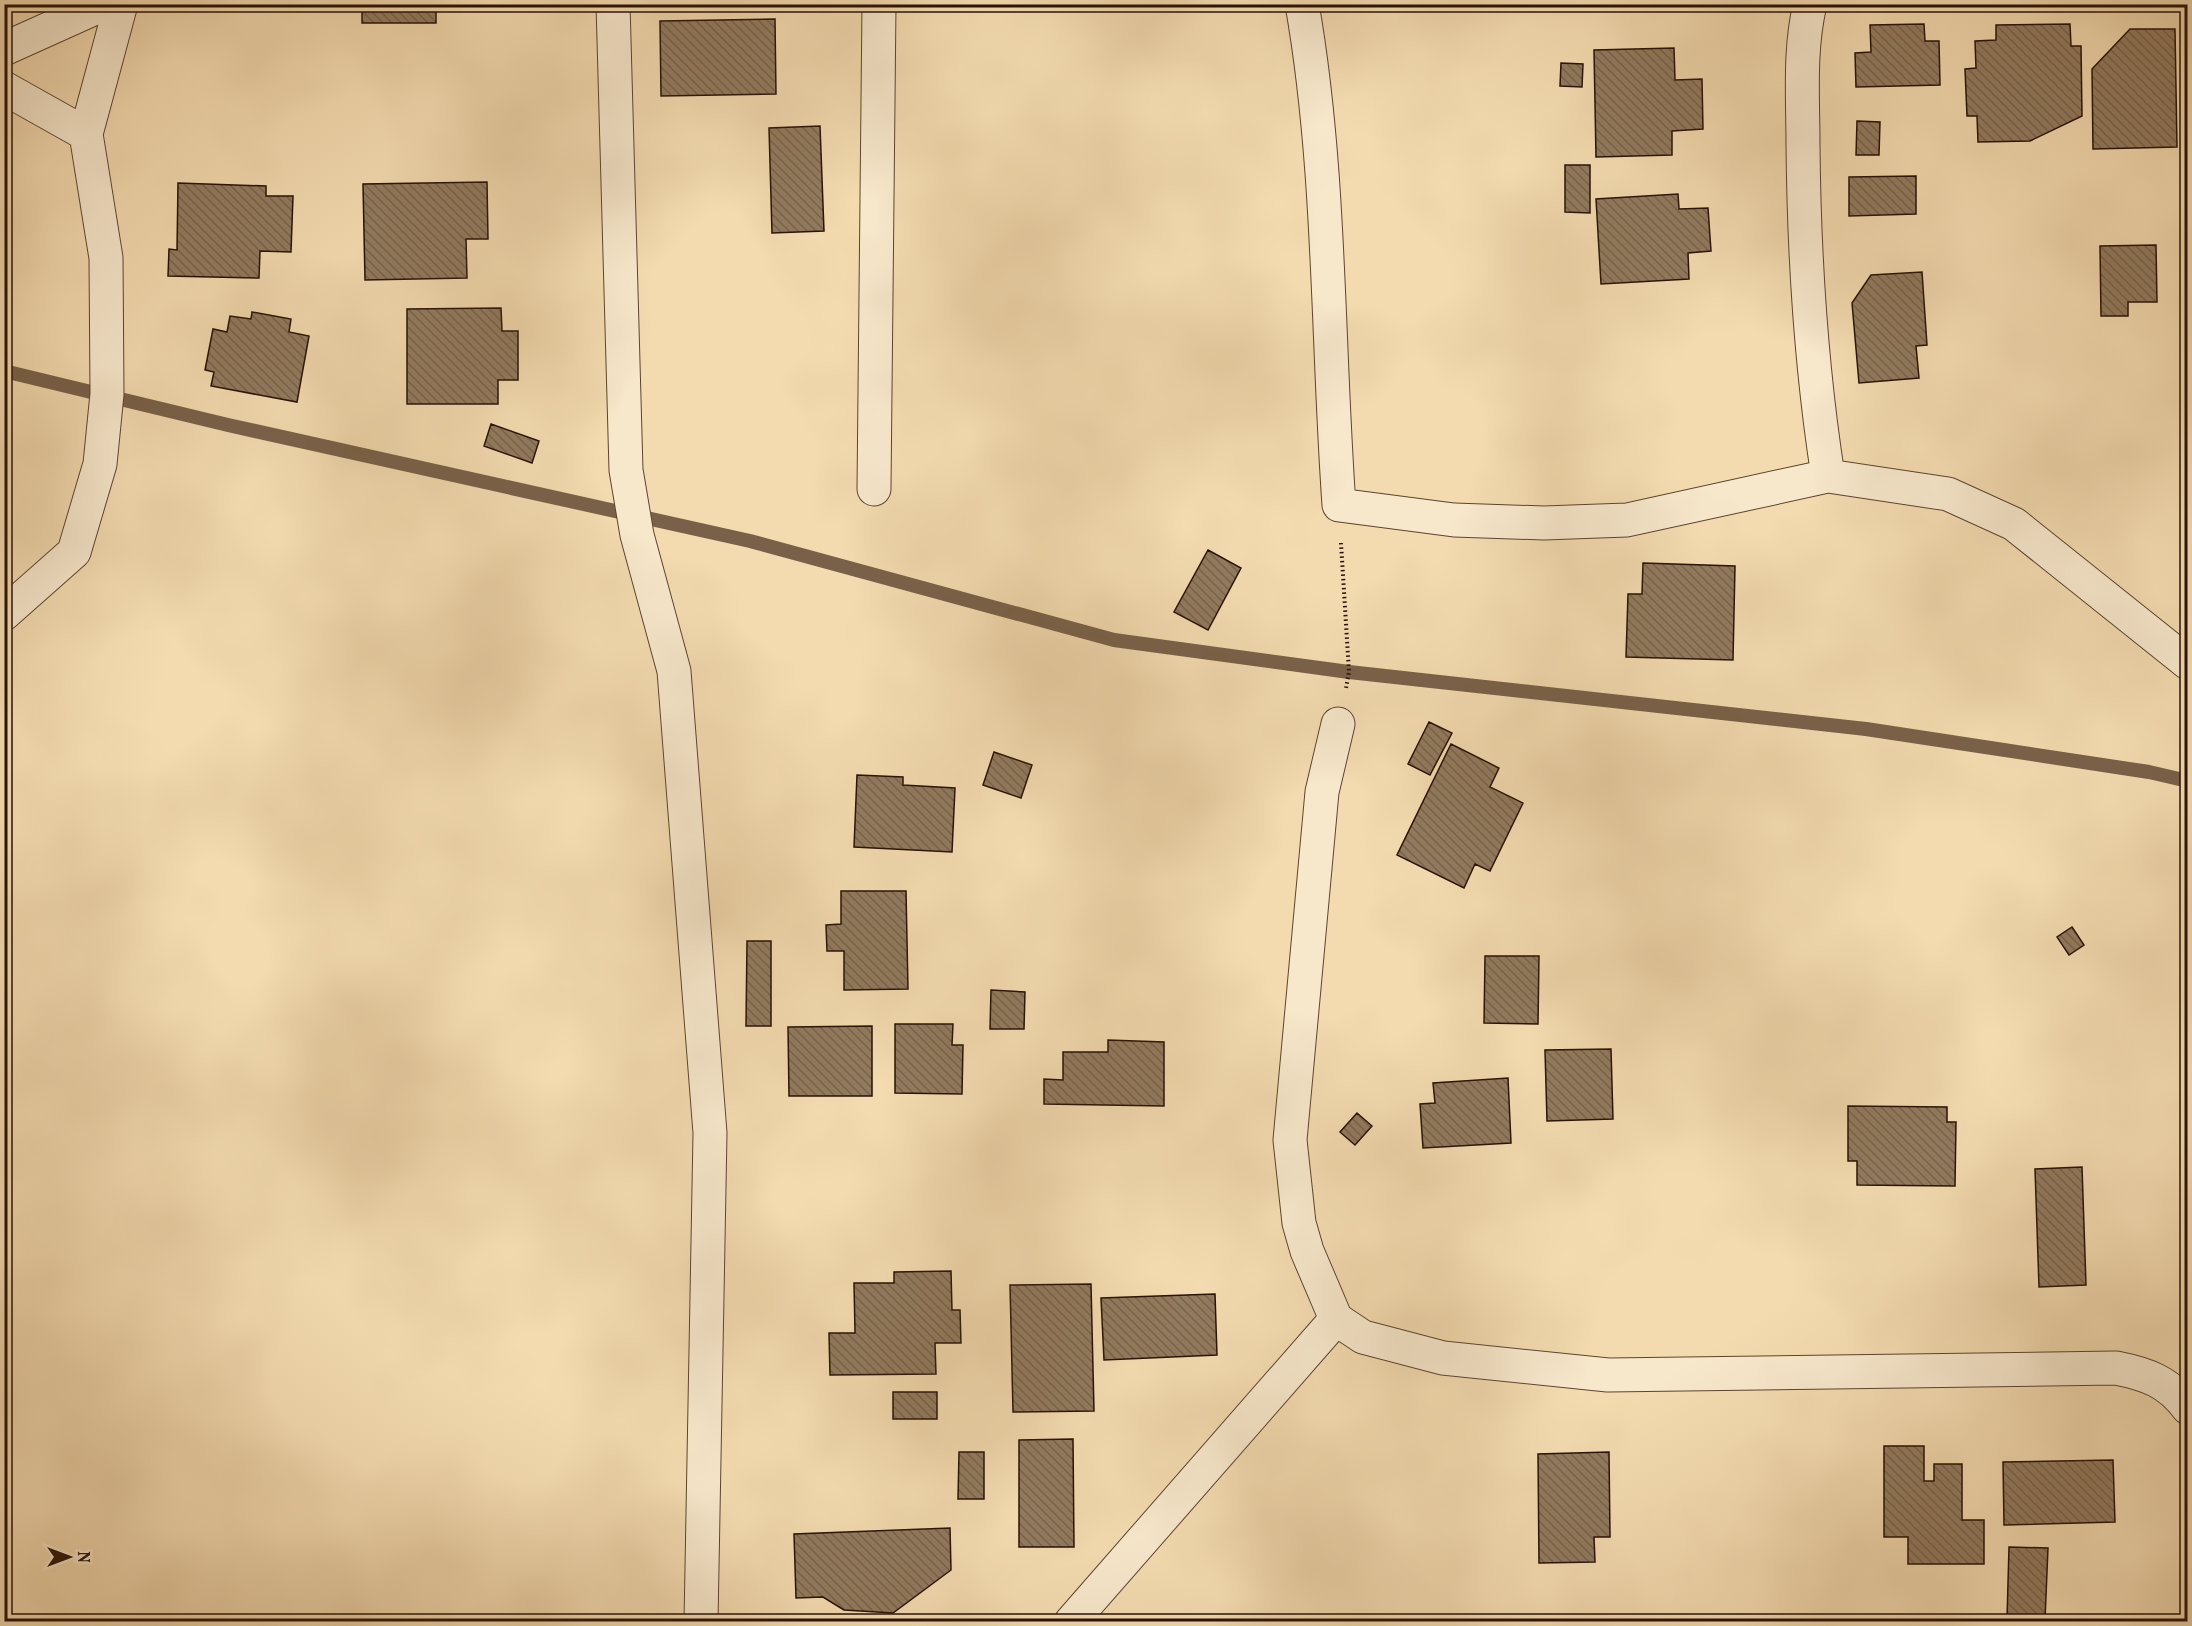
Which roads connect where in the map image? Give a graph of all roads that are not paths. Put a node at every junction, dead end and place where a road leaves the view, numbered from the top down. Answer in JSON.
{"nodes":[{"id":1,"x":104,"y":4,"type":"edge"},
{"id":2,"x":121,"y":4,"type":"edge"},
{"id":3,"x":613,"y":4,"type":"edge"},
{"id":4,"x":879,"y":4,"type":"edge"},
{"id":5,"x":1302,"y":4,"type":"edge"},
{"id":6,"x":1809,"y":4,"type":"edge"},
{"id":7,"x":4,"y":49,"type":"edge"},
{"id":8,"x":4,"y":88,"type":"edge"},
{"id":9,"x":86,"y":134,"type":"junction"},
{"id":10,"x":1828,"y":476,"type":"junction"},
{"id":11,"x":874,"y":489,"type":"dead end"},
{"id":12,"x":4,"y":614,"type":"edge"},
{"id":13,"x":2187,"y":663,"type":"edge"},
{"id":14,"x":1338,"y":724,"type":"road end"},
{"id":15,"x":1336,"y":1319,"type":"junction"},
{"id":16,"x":2187,"y":1408,"type":"edge"},
{"id":17,"x":701,"y":1622,"type":"edge"},
{"id":18,"x":1071,"y":1622,"type":"edge"}],
"edges":[{"from":1,"to":7,"type":"street"},
{"from":2,"to":9,"type":"street"},
{"from":3,"to":17,"type":"street"},
{"from":4,"to":11,"type":"street"},
{"from":5,"to":10,"type":"street"},
{"from":6,"to":10,"type":"street"},
{"from":8,"to":9,"type":"street"},
{"from":9,"to":12,"type":"street"},
{"from":10,"to":13,"type":"street"},
{"from":14,"to":15,"type":"street"},
{"from":15,"to":16,"type":"street"},
{"from":15,"to":18,"type":"street"}]}
